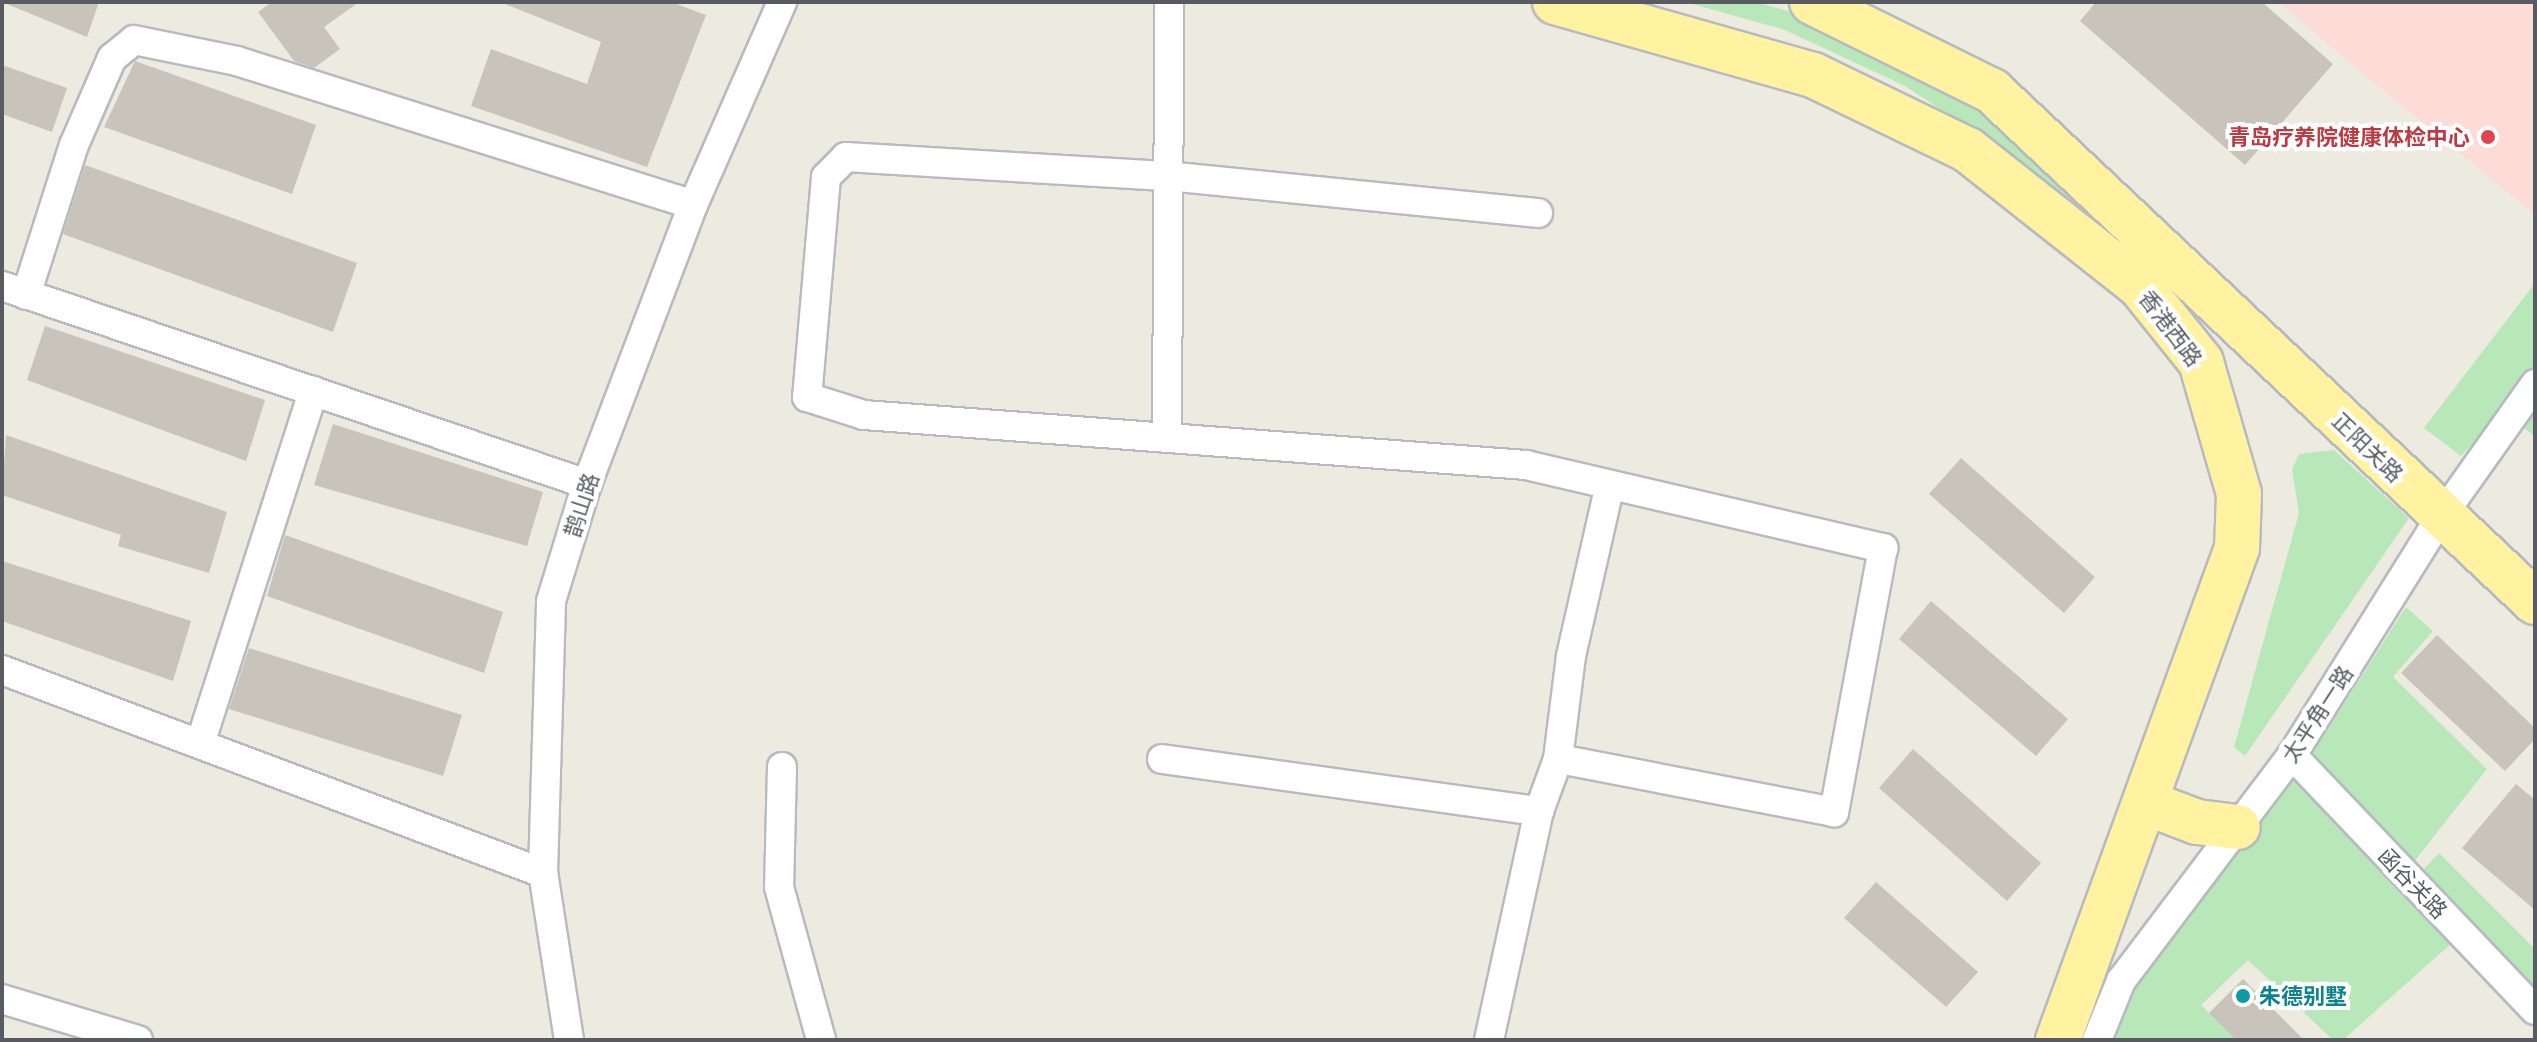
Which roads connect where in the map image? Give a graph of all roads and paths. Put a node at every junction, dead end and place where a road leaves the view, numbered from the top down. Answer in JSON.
{"nodes":[{"id":1,"x":782,"y":2,"type":"edge"},
{"id":2,"x":1169,"y":2,"type":"edge"},
{"id":3,"x":1555,"y":2,"type":"edge"},
{"id":4,"x":1812,"y":2,"type":"edge"},
{"id":5,"x":1165,"y":176,"type":"junction"},
{"id":6,"x":693,"y":205,"type":"junction"},
{"id":7,"x":1538,"y":213,"type":"dead end"},
{"id":8,"x":2204,"y":289,"type":"joint"},
{"id":9,"x":14,"y":290,"type":"edge"},
{"id":10,"x":2535,"y":384,"type":"edge"},
{"id":11,"x":313,"y":391,"type":"junction"},
{"id":12,"x":1167,"y":434,"type":"junction"},
{"id":13,"x":587,"y":484,"type":"junction"},
{"id":14,"x":1609,"y":489,"type":"junction"},
{"id":15,"x":2441,"y":517,"type":"junction"},
{"id":16,"x":2535,"y":602,"type":"edge"},
{"id":17,"x":2,"y":670,"type":"edge"},
{"id":18,"x":200,"y":744,"type":"junction"},
{"id":19,"x":2292,"y":755,"type":"junction"},
{"id":20,"x":1162,"y":759,"type":"dead end"},
{"id":21,"x":1558,"y":759,"type":"junction"},
{"id":22,"x":782,"y":767,"type":"dead end"},
{"id":23,"x":2147,"y":803,"type":"junction"},
{"id":24,"x":1539,"y":811,"type":"junction"},
{"id":25,"x":2238,"y":827,"type":"junction"},
{"id":26,"x":543,"y":873,"type":"junction"},
{"id":27,"x":2,"y":999,"type":"edge"},
{"id":28,"x":2535,"y":1010,"type":"edge"},
{"id":29,"x":138,"y":1040,"type":"edge"},
{"id":30,"x":569,"y":1040,"type":"edge"},
{"id":31,"x":821,"y":1040,"type":"edge"},
{"id":32,"x":1489,"y":1040,"type":"edge"},
{"id":33,"x":2058,"y":1040,"type":"edge"},
{"id":34,"x":2097,"y":1040,"type":"edge"}],
"edges":[{"from":1,"to":6,"type":"street","name":"鹊山路"},
{"from":2,"to":5,"type":"street"},
{"from":3,"to":23,"type":"main road","name":"香港西路"},
{"from":4,"to":8,"type":"main road","name":"香港西路"},
{"from":5,"to":7,"type":"street"},
{"from":5,"to":12,"type":"street"},
{"from":5,"to":12,"type":"street"},
{"from":6,"to":9,"type":"street"},
{"from":6,"to":13,"type":"street","name":"鹊山路"},
{"from":8,"to":15,"type":"main road","name":"正阳关路"},
{"from":9,"to":11,"type":"street"},
{"from":10,"to":15,"type":"street","name":"太平角一路"},
{"from":11,"to":13,"type":"street"},
{"from":11,"to":18,"type":"street"},
{"from":12,"to":14,"type":"street"},
{"from":13,"to":26,"type":"street","name":"鹊山路"},
{"from":14,"to":21,"type":"street"},
{"from":14,"to":21,"type":"street"},
{"from":15,"to":16,"type":"main road","name":"正阳关路"},
{"from":15,"to":19,"type":"street","name":"太平角一路"},
{"from":17,"to":18,"type":"street"},
{"from":18,"to":26,"type":"street"},
{"from":19,"to":25,"type":"street","name":"太平角一路"},
{"from":19,"to":28,"type":"street","name":"函谷关路"},
{"from":20,"to":24,"type":"street"},
{"from":21,"to":24,"type":"street"},
{"from":22,"to":31,"type":"street"},
{"from":23,"to":25,"type":"main road"},
{"from":23,"to":33,"type":"main road","name":"香港西路"},
{"from":24,"to":32,"type":"street"},
{"from":25,"to":34,"type":"street","name":"太平角一路"},
{"from":26,"to":30,"type":"street","name":"鹊山路"},
{"from":27,"to":29,"type":"street"}]}
